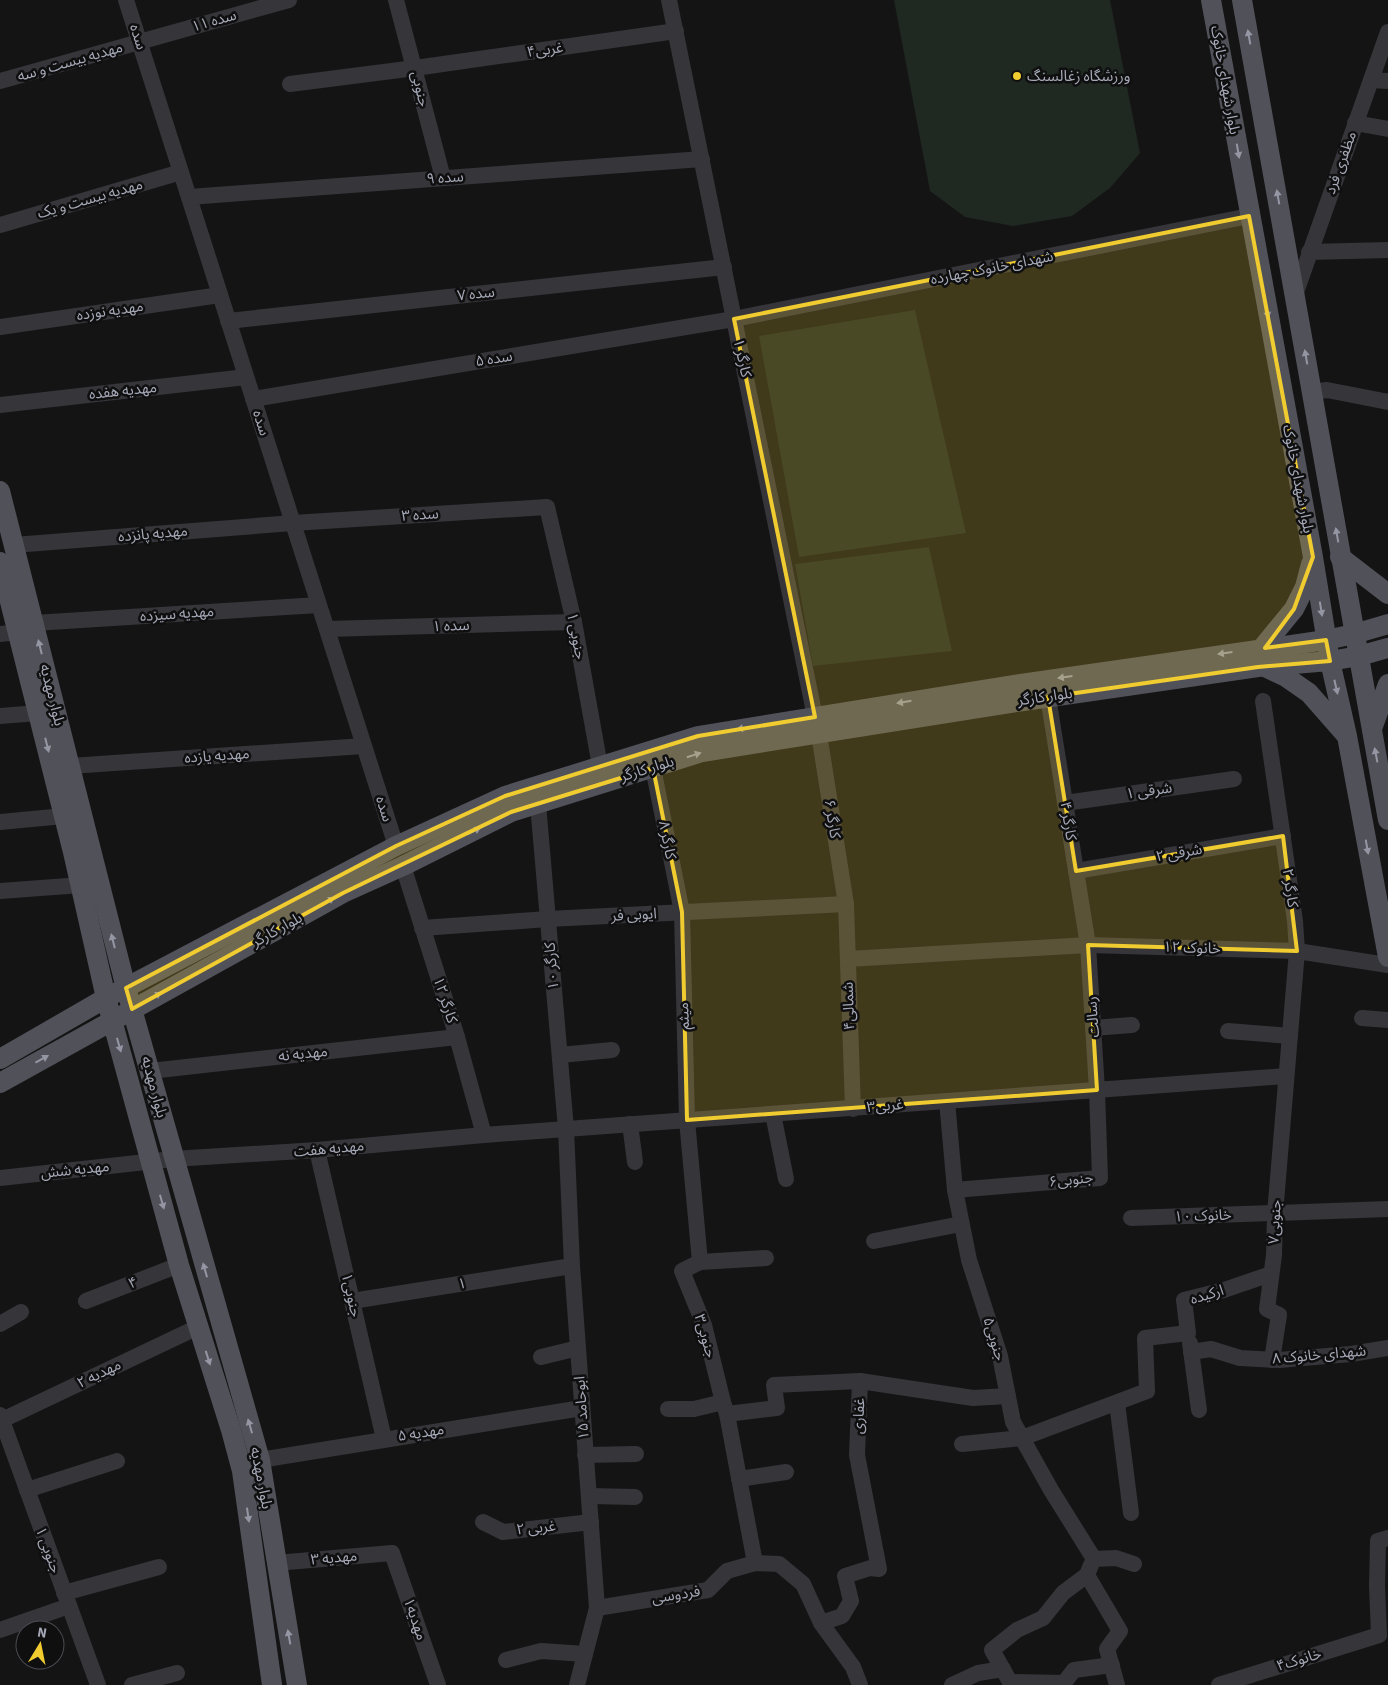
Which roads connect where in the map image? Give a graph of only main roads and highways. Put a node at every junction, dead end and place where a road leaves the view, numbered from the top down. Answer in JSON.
{"nodes":[{"id":1,"x":1211,"y":0,"type":"edge"},
{"id":2,"x":1242,"y":0,"type":"edge"},
{"id":3,"x":0,"y":491,"type":"edge"},
{"id":4,"x":1313,"y":557,"type":"junction"},
{"id":5,"x":1340,"y":557,"type":"junction"},
{"id":6,"x":0,"y":562,"type":"edge"},
{"id":7,"x":1388,"y":594,"type":"edge"},
{"id":8,"x":1388,"y":624,"type":"edge"},
{"id":9,"x":17,"y":630,"type":"edge"},
{"id":10,"x":1354,"y":634,"type":"junction"},
{"id":11,"x":1326,"y":640,"type":"junction"},
{"id":12,"x":1388,"y":648,"type":"edge"},
{"id":13,"x":1359,"y":656,"type":"junction"},
{"id":14,"x":1264,"y":657,"type":"junction"},
{"id":15,"x":1330,"y":661,"type":"junction"},
{"id":16,"x":1388,"y":684,"type":"edge"},
{"id":17,"x":817,"y":725,"type":"junction"},
{"id":18,"x":1371,"y":731,"type":"junction"},
{"id":19,"x":1347,"y":736,"type":"junction"},
{"id":20,"x":1388,"y":820,"type":"edge"},
{"id":21,"x":82,"y":851,"type":"junction"},
{"id":22,"x":1388,"y":957,"type":"edge"},
{"id":23,"x":126,"y":988,"type":"junction"},
{"id":24,"x":106,"y":998,"type":"junction"},
{"id":25,"x":132,"y":1009,"type":"junction"},
{"id":26,"x":112,"y":1020,"type":"junction"},
{"id":27,"x":4,"y":1057,"type":"edge"},
{"id":28,"x":18,"y":1072,"type":"junction"},
{"id":29,"x":0,"y":1082,"type":"edge"},
{"id":30,"x":272,"y":1685,"type":"edge"},
{"id":31,"x":297,"y":1685,"type":"edge"}],
"edges":[{"from":1,"to":4,"type":"main road","name":"بلوار شهدای خانوک","one_way":true},
{"from":5,"to":2,"type":"main road","name":"بلوار شهدای خانوک","one_way":true},
{"from":3,"to":9,"type":"main road","name":"بلوار مهدیه"},
{"from":4,"to":11,"type":"main road","name":"بلوار شهدای خانوک","one_way":true},
{"from":4,"to":14,"type":"main road"},
{"from":5,"to":7,"type":"main road"},
{"from":5,"to":10,"type":"main road","name":"بلوار شهدای خانوک"},
{"from":6,"to":9,"type":"main road","name":"بلوار مهدیه"},
{"from":8,"to":10,"type":"main road","name":"بلوار کارگر"},
{"from":9,"to":21,"type":"main road","name":"بلوار مهدیه","one_way":true},
{"from":21,"to":9,"type":"main road","name":"بلوار مهدیه","one_way":true},
{"from":10,"to":11,"type":"main road","name":"بلوار کارگر"},
{"from":10,"to":13,"type":"main road","name":"بلوار شهدای خانوک"},
{"from":11,"to":14,"type":"main road","name":"بلوار کارگر"},
{"from":11,"to":15,"type":"main road","name":"بلوار شهدای خانوک"},
{"from":12,"to":13,"type":"main road","name":"بلوار کارگر"},
{"from":13,"to":15,"type":"main road","name":"بلوار کارگر"},
{"from":13,"to":18,"type":"main road","name":"بلوار شهدای خانوک"},
{"from":14,"to":15,"type":"main road","name":"بلوار کارگر"},
{"from":14,"to":17,"type":"main road","name":"بلوار کارگر"},
{"from":14,"to":17,"type":"main road","name":"بلوار کارگر","one_way":true},
{"from":14,"to":19,"type":"main road"},
{"from":15,"to":19,"type":"main road","name":"بلوار شهدای خانوک","one_way":true},
{"from":16,"to":18,"type":"main road"},
{"from":17,"to":23,"type":"main road","name":"بلوار کارگر","one_way":true},
{"from":25,"to":17,"type":"main road","name":"بلوار کارگر","one_way":true},
{"from":20,"to":18,"type":"main road","name":"بلوار شهدای خانوک","one_way":true},
{"from":19,"to":22,"type":"main road","name":"بلوار شهدای خانوک","one_way":true},
{"from":23,"to":21,"type":"main road","name":"بلوار مهدیه","one_way":true},
{"from":21,"to":24,"type":"main road","name":"بلوار مهدیه"},
{"from":23,"to":24,"type":"main road","name":"بلوار کارگر"},
{"from":23,"to":25,"type":"main road","name":"بلوار مهدیه"},
{"from":24,"to":26,"type":"main road","name":"بلوار مهدیه"},
{"from":24,"to":27,"type":"main road","name":"بلوار کارگر"},
{"from":25,"to":26,"type":"main road","name":"بلوار کارگر"},
{"from":31,"to":25,"type":"main road","name":"بلوار مهدیه","one_way":true},
{"from":28,"to":26,"type":"main road","name":"بلوار کارگر","one_way":true},
{"from":26,"to":30,"type":"main road","name":"بلوار مهدیه","one_way":true},
{"from":27,"to":28,"type":"main road"},
{"from":28,"to":29,"type":"main road","name":"بلوار کارگر"}]}
